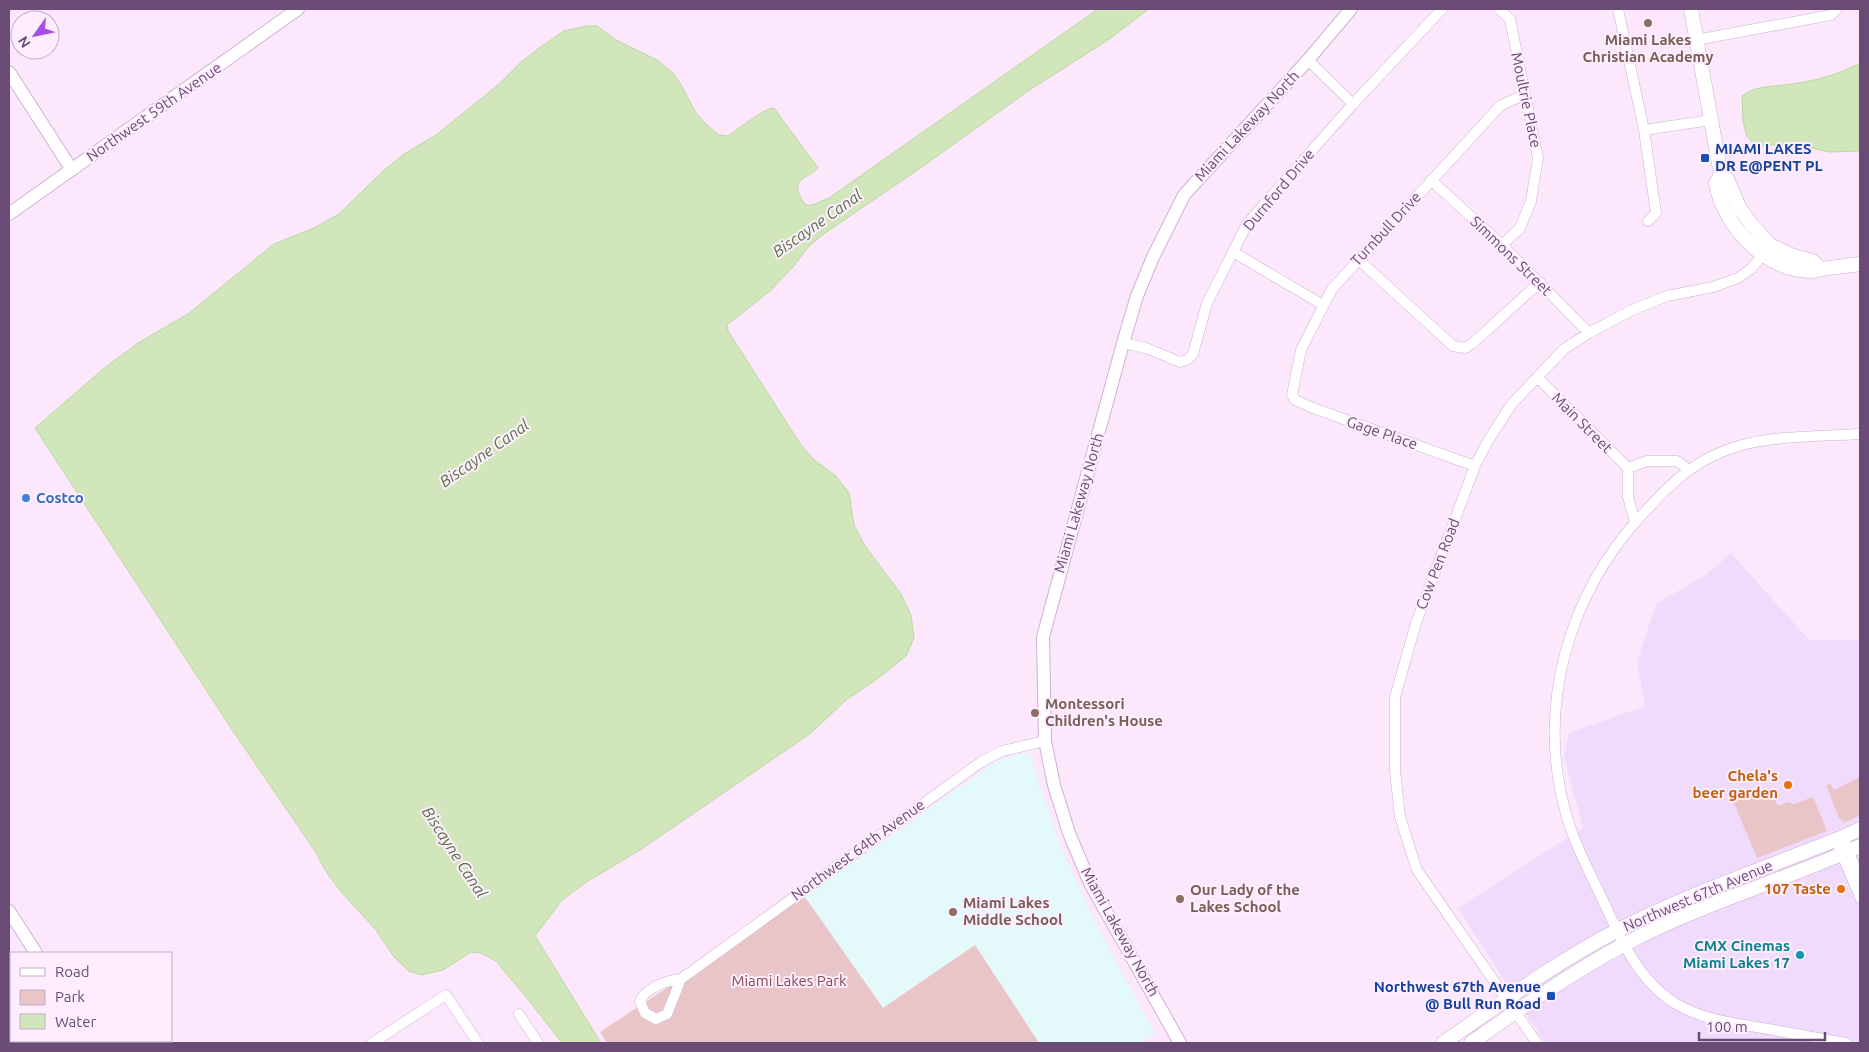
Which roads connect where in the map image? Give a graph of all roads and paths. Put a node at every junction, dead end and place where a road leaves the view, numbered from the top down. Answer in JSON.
{"nodes":[{"id":1,"x":298,"y":9,"type":"edge"},
{"id":2,"x":1351,"y":9,"type":"edge"},
{"id":3,"x":1442,"y":9,"type":"edge"},
{"id":4,"x":1500,"y":9,"type":"edge"},
{"id":5,"x":1618,"y":9,"type":"edge"},
{"id":6,"x":1691,"y":9,"type":"edge"},
{"id":7,"x":1837,"y":9,"type":"edge"},
{"id":8,"x":1696,"y":40,"type":"junction"},
{"id":9,"x":1308,"y":60,"type":"junction"},
{"id":10,"x":9,"y":72,"type":"edge"},
{"id":11,"x":1524,"y":95,"type":"junction"},
{"id":12,"x":1353,"y":104,"type":"junction"},
{"id":13,"x":1711,"y":120,"type":"junction"},
{"id":14,"x":1644,"y":130,"type":"junction"},
{"id":15,"x":72,"y":170,"type":"junction"},
{"id":16,"x":1431,"y":180,"type":"junction"},
{"id":17,"x":9,"y":214,"type":"edge"},
{"id":18,"x":1648,"y":221,"type":"dead end"},
{"id":19,"x":1502,"y":245,"type":"junction"},
{"id":20,"x":1767,"y":250,"type":"junction"},
{"id":21,"x":1233,"y":252,"type":"junction"},
{"id":22,"x":1358,"y":259,"type":"junction"},
{"id":23,"x":1860,"y":264,"type":"edge"},
{"id":24,"x":1540,"y":282,"type":"junction"},
{"id":25,"x":1323,"y":305,"type":"junction"},
{"id":26,"x":1589,"y":333,"type":"junction"},
{"id":27,"x":1123,"y":343,"type":"junction"},
{"id":28,"x":1537,"y":377,"type":"junction"},
{"id":29,"x":1292,"y":395,"type":"joint"},
{"id":30,"x":1860,"y":434,"type":"edge"},
{"id":31,"x":1475,"y":466,"type":"junction"},
{"id":32,"x":1628,"y":468,"type":"junction"},
{"id":33,"x":1688,"y":470,"type":"junction"},
{"id":34,"x":1635,"y":522,"type":"junction"},
{"id":35,"x":1044,"y":741,"type":"junction"},
{"id":36,"x":1860,"y":829,"type":"edge"},
{"id":37,"x":1839,"y":838,"type":"junction"},
{"id":38,"x":1850,"y":851,"type":"edge"},
{"id":39,"x":1860,"y":881,"type":"edge"},
{"id":40,"x":1860,"y":896,"type":"edge"},
{"id":41,"x":9,"y":911,"type":"edge"},
{"id":42,"x":1618,"y":930,"type":"junction"},
{"id":43,"x":1625,"y":944,"type":"junction"},
{"id":44,"x":35,"y":952,"type":"edge"},
{"id":45,"x":681,"y":979,"type":"dead end"},
{"id":46,"x":1505,"y":1000,"type":"junction"},
{"id":47,"x":1514,"y":1013,"type":"junction"},
{"id":48,"x":519,"y":1014,"type":"dead end"},
{"id":49,"x":372,"y":1043,"type":"edge"},
{"id":50,"x":478,"y":1043,"type":"edge"},
{"id":51,"x":538,"y":1043,"type":"edge"},
{"id":52,"x":1180,"y":1043,"type":"edge"},
{"id":53,"x":1443,"y":1043,"type":"edge"},
{"id":54,"x":1471,"y":1043,"type":"edge"},
{"id":55,"x":1537,"y":1043,"type":"edge"},
{"id":56,"x":1846,"y":1043,"type":"edge"}],
"edges":[{"from":1,"to":15,"type":"street","name":"Northwest 59th Avenue"},
{"from":2,"to":9,"type":"street","name":"Miami Lakeway North"},
{"from":3,"to":12,"type":"street","name":"Durnford Drive"},
{"from":4,"to":11,"type":"street","name":"Moultrie Place"},
{"from":5,"to":14,"type":"street"},
{"from":6,"to":8,"type":"main road"},
{"from":7,"to":8,"type":"street"},
{"from":8,"to":13,"type":"main road"},
{"from":9,"to":12,"type":"street"},
{"from":9,"to":27,"type":"street","name":"Miami Lakeway North"},
{"from":10,"to":15,"type":"street"},
{"from":11,"to":16,"type":"street","name":"Turnbull Drive"},
{"from":11,"to":19,"type":"street","name":"Moultrie Place"},
{"from":12,"to":21,"type":"street","name":"Durnford Drive"},
{"from":13,"to":14,"type":"street"},
{"from":13,"to":20,"type":"main road"},
{"from":14,"to":18,"type":"street"},
{"from":15,"to":17,"type":"street","name":"Northwest 59th Avenue"},
{"from":16,"to":19,"type":"street","name":"Simmons Street"},
{"from":16,"to":22,"type":"street","name":"Turnbull Drive"},
{"from":19,"to":24,"type":"street","name":"Simmons Street"},
{"from":20,"to":23,"type":"main road"},
{"from":20,"to":26,"type":"street","name":"Cow Pen Road"},
{"from":21,"to":25,"type":"street"},
{"from":21,"to":27,"type":"street","name":"Durnford Drive"},
{"from":22,"to":24,"type":"street"},
{"from":22,"to":25,"type":"street","name":"Turnbull Drive"},
{"from":24,"to":26,"type":"street","name":"Simmons Street"},
{"from":25,"to":29,"type":"street","name":"Turnbull Drive"},
{"from":26,"to":28,"type":"street","name":"Cow Pen Road"},
{"from":27,"to":35,"type":"street","name":"Miami Lakeway North"},
{"from":28,"to":31,"type":"street","name":"Cow Pen Road"},
{"from":28,"to":32,"type":"street","name":"Main Street"},
{"from":29,"to":31,"type":"street","name":"Gage Place"},
{"from":30,"to":33,"type":"street"},
{"from":31,"to":46,"type":"street","name":"Cow Pen Road"},
{"from":32,"to":33,"type":"street"},
{"from":32,"to":34,"type":"street"},
{"from":33,"to":34,"type":"street"},
{"from":34,"to":42,"type":"street"},
{"from":35,"to":45,"type":"street","name":"Northwest 64th Avenue"},
{"from":35,"to":52,"type":"street","name":"Miami Lakeway North"},
{"from":36,"to":37,"type":"main road","name":"Northwest 67th Avenue"},
{"from":37,"to":38,"type":"street"},
{"from":37,"to":42,"type":"main road","name":"Northwest 67th Avenue"},
{"from":38,"to":39,"type":"street"},
{"from":38,"to":40,"type":"street"},
{"from":38,"to":43,"type":"main road","name":"Northwest 67th Avenue"},
{"from":41,"to":44,"type":"street"},
{"from":42,"to":43,"type":"street"},
{"from":42,"to":46,"type":"main road","name":"Northwest 67th Avenue"},
{"from":43,"to":47,"type":"main road","name":"Northwest 67th Avenue"},
{"from":43,"to":56,"type":"street"},
{"from":46,"to":47,"type":"street","name":"Cow Pen Road"},
{"from":46,"to":53,"type":"main road","name":"Northwest 67th Avenue"},
{"from":47,"to":54,"type":"main road","name":"Northwest 67th Avenue"},
{"from":47,"to":55,"type":"street","name":"Cow Pen Road"},
{"from":48,"to":51,"type":"street"},
{"from":49,"to":50,"type":"street"}]}
